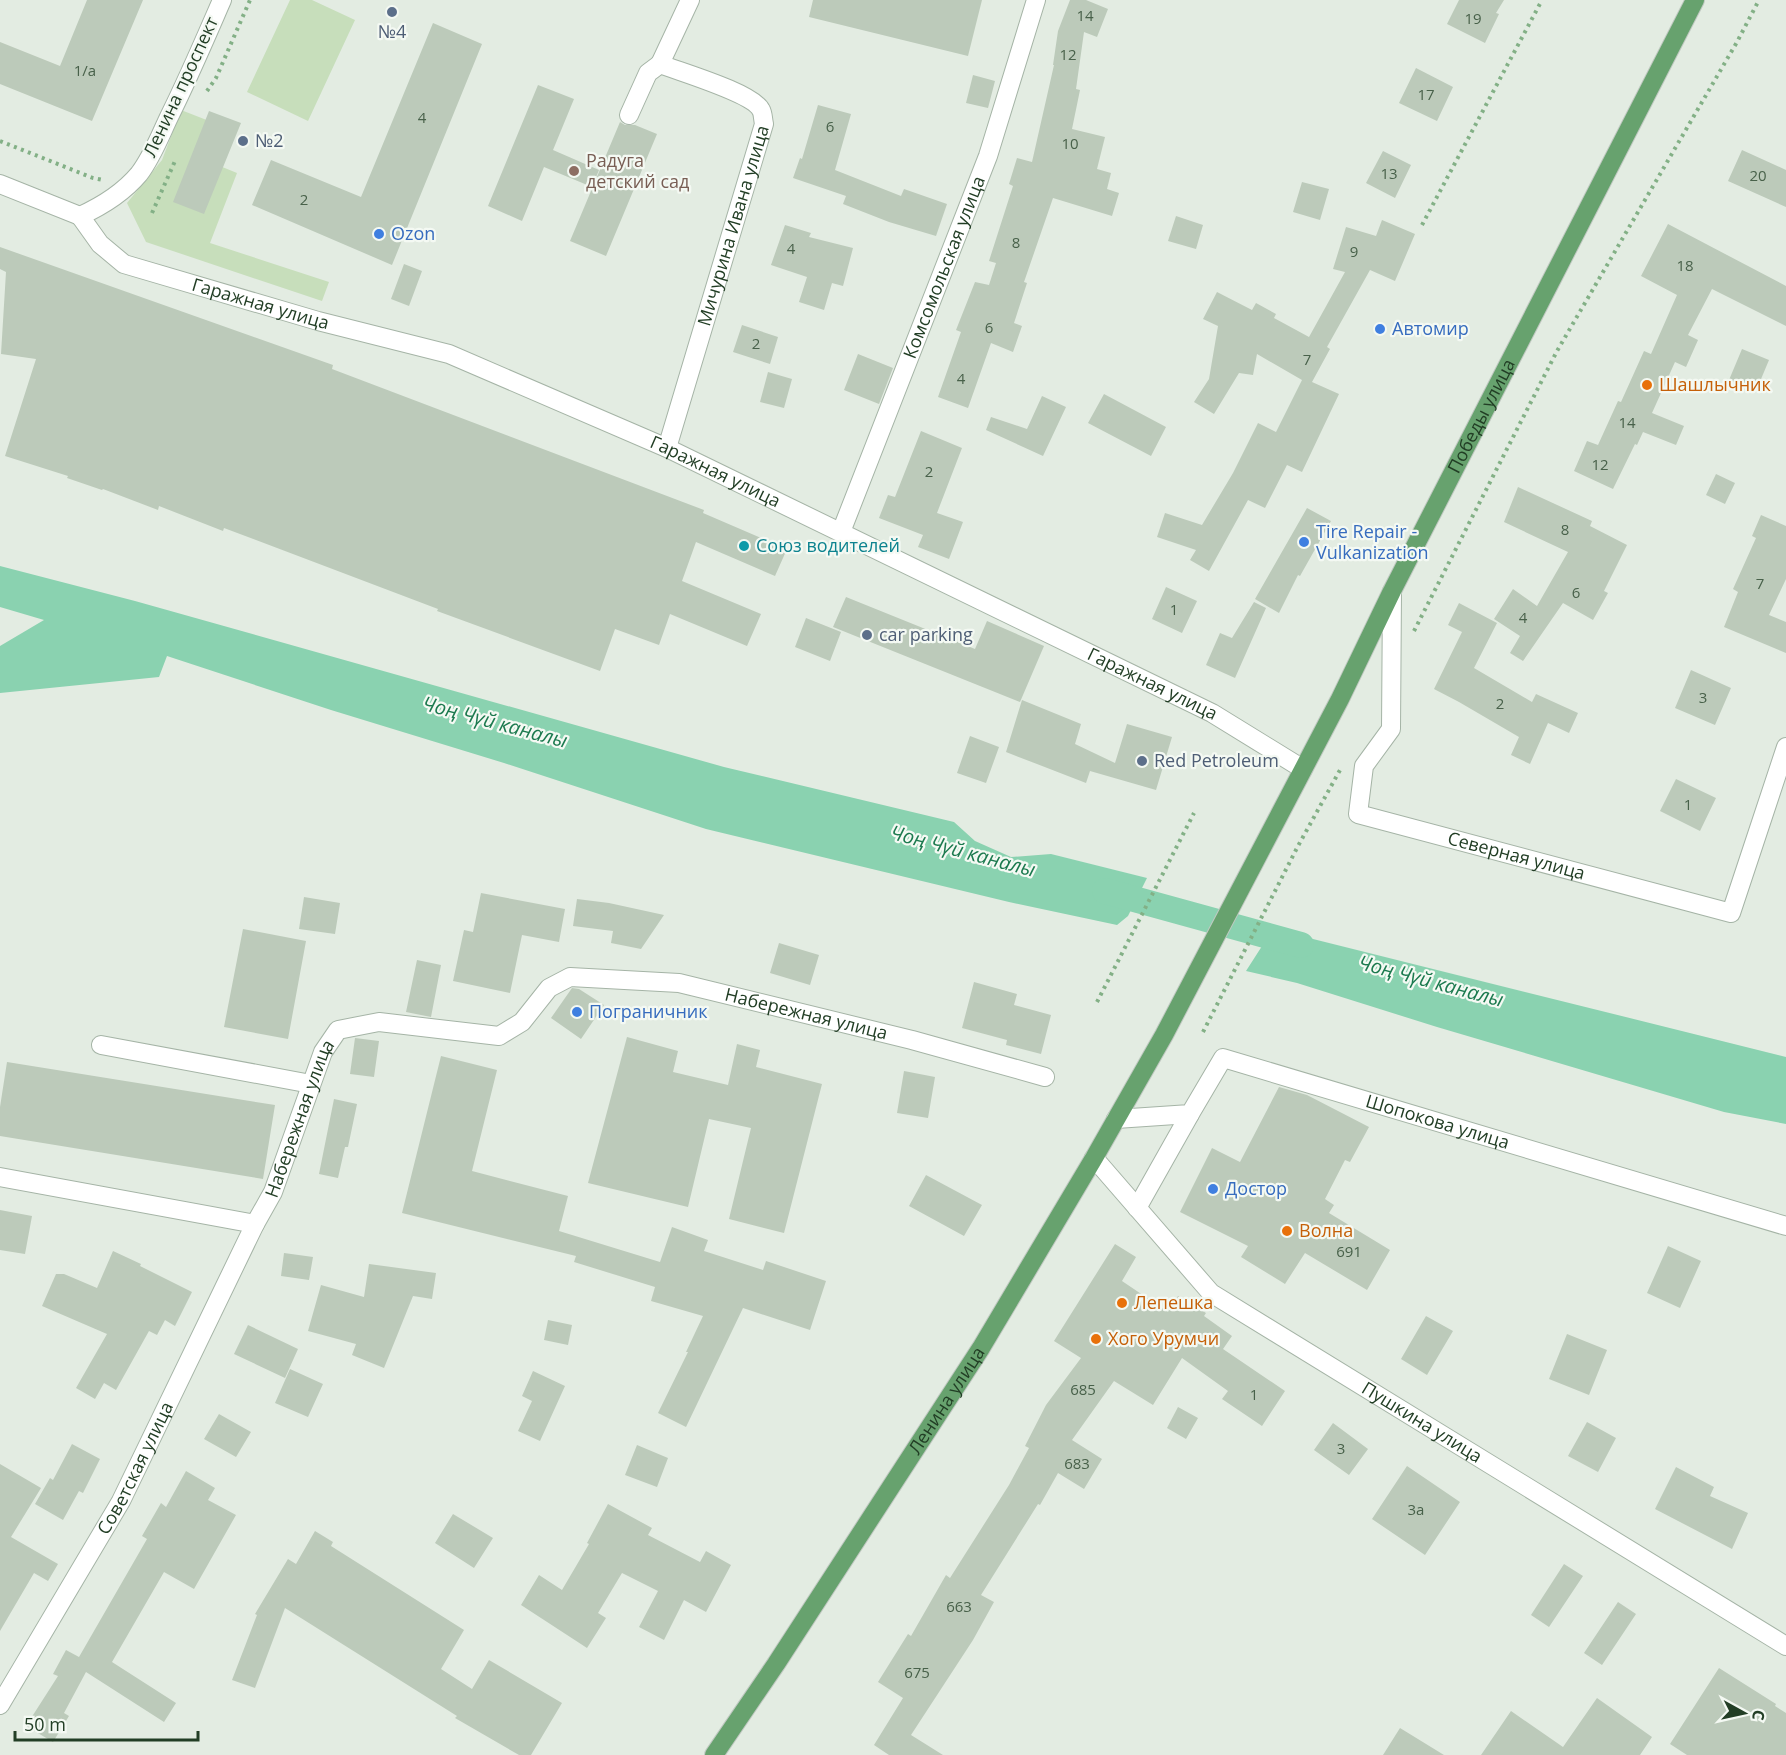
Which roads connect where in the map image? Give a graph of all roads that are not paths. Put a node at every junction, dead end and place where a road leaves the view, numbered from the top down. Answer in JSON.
{"nodes":[{"id":1,"x":222,"y":0,"type":"edge"},
{"id":2,"x":690,"y":0,"type":"edge"},
{"id":3,"x":1036,"y":0,"type":"edge"},
{"id":4,"x":1695,"y":0,"type":"edge"},
{"id":5,"x":660,"y":64,"type":"junction"},
{"id":6,"x":629,"y":115,"type":"dead end"},
{"id":7,"x":0,"y":184,"type":"edge"},
{"id":8,"x":80,"y":216,"type":"junction"},
{"id":9,"x":667,"y":448,"type":"junction"},
{"id":10,"x":841,"y":532,"type":"junction"},
{"id":11,"x":1392,"y":591,"type":"junction"},
{"id":12,"x":1786,"y":747,"type":"edge"},
{"id":13,"x":1303,"y":769,"type":"junction"},
{"id":14,"x":1164,"y":1035,"type":"joint"},
{"id":15,"x":101,"y":1045,"type":"dead end"},
{"id":16,"x":1045,"y":1077,"type":"dead end"},
{"id":17,"x":311,"y":1084,"type":"junction"},
{"id":18,"x":1190,"y":1114,"type":"junction"},
{"id":19,"x":1116,"y":1119,"type":"junction"},
{"id":20,"x":1094,"y":1158,"type":"junction"},
{"id":21,"x":0,"y":1177,"type":"edge"},
{"id":22,"x":1137,"y":1208,"type":"junction"},
{"id":23,"x":255,"y":1224,"type":"junction"},
{"id":24,"x":1786,"y":1226,"type":"edge"},
{"id":25,"x":1786,"y":1646,"type":"edge"},
{"id":26,"x":0,"y":1705,"type":"edge"},
{"id":27,"x":714,"y":1755,"type":"edge"}],
"edges":[{"from":1,"to":8,"type":"street","name":"Ленина проспект"},
{"from":2,"to":5,"type":"street"},
{"from":3,"to":10,"type":"street","name":"Комсомольская улица"},
{"from":4,"to":11,"type":"main road","name":"Победы улица"},
{"from":5,"to":6,"type":"street"},
{"from":5,"to":9,"type":"street","name":"Мичурина Ивана улица"},
{"from":7,"to":8,"type":"street"},
{"from":8,"to":9,"type":"street","name":"Гаражная улица"},
{"from":9,"to":10,"type":"street","name":"Гаражная улица"},
{"from":10,"to":13,"type":"street","name":"Гаражная улица"},
{"from":11,"to":12,"type":"street","name":"Северная улица"},
{"from":11,"to":13,"type":"main road","name":"Победы улица"},
{"from":13,"to":14,"type":"main road","name":"Победы улица"},
{"from":14,"to":19,"type":"main road","name":"Ленина улица"},
{"from":15,"to":17,"type":"street"},
{"from":16,"to":17,"type":"street","name":"Набережная улица"},
{"from":17,"to":23,"type":"street","name":"Набережная улица"},
{"from":18,"to":19,"type":"street"},
{"from":18,"to":22,"type":"street"},
{"from":18,"to":24,"type":"street","name":"Шопокова улица"},
{"from":19,"to":20,"type":"main road","name":"Ленина улица"},
{"from":20,"to":22,"type":"street","name":"Пушкина улица"},
{"from":20,"to":27,"type":"main road","name":"Ленина улица"},
{"from":21,"to":23,"type":"street"},
{"from":22,"to":25,"type":"street","name":"Пушкина улица"},
{"from":23,"to":26,"type":"street","name":"Советская улица"}]}
